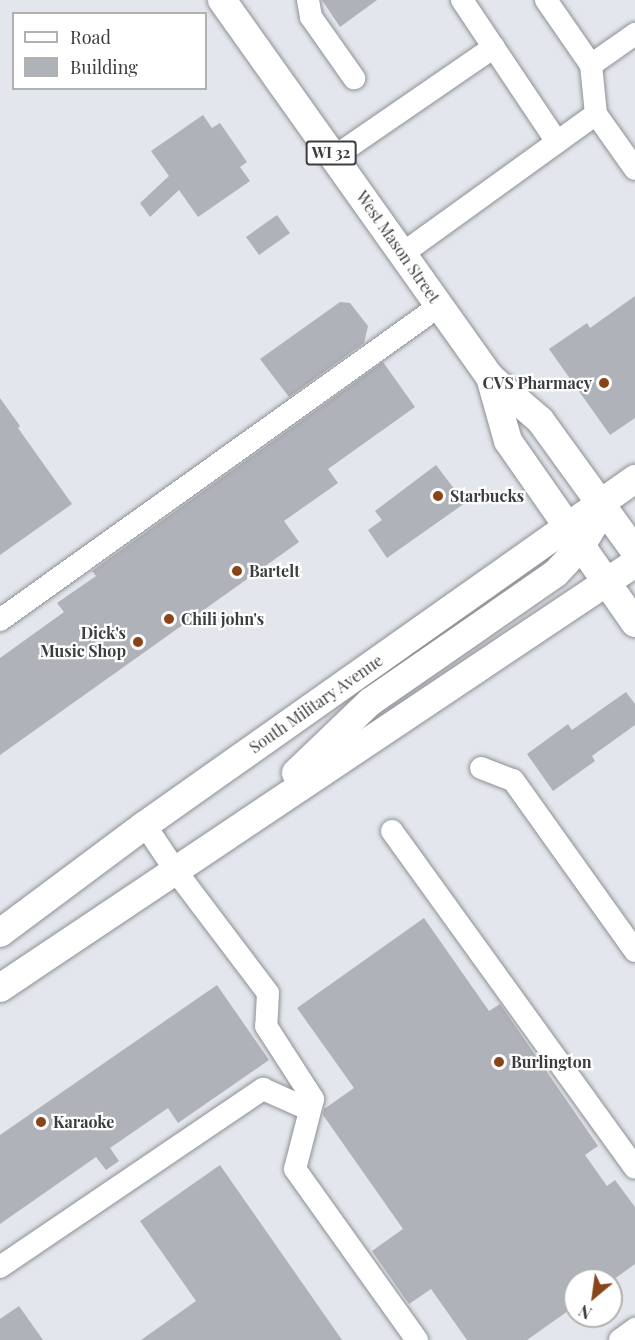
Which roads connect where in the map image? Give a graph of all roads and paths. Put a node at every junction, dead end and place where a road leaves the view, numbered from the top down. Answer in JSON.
{"nodes":[{"id":1,"x":222,"y":0,"type":"edge"},
{"id":2,"x":308,"y":0,"type":"edge"},
{"id":3,"x":462,"y":0,"type":"edge"},
{"id":4,"x":546,"y":0,"type":"edge"},
{"id":5,"x":635,"y":34,"type":"edge"},
{"id":6,"x":494,"y":47,"type":"junction"},
{"id":7,"x":591,"y":65,"type":"junction"},
{"id":8,"x":354,"y":78,"type":"dead end"},
{"id":9,"x":596,"y":114,"type":"junction"},
{"id":10,"x":557,"y":142,"type":"junction"},
{"id":11,"x":334,"y":157,"type":"junction"},
{"id":12,"x":635,"y":169,"type":"edge"},
{"id":13,"x":402,"y":254,"type":"junction"},
{"id":14,"x":439,"y":306,"type":"junction"},
{"id":15,"x":490,"y":377,"type":"junction"},
{"id":16,"x":635,"y":479,"type":"edge"},
{"id":17,"x":600,"y":502,"type":"junction"},
{"id":18,"x":574,"y":536,"type":"junction"},
{"id":19,"x":633,"y":544,"type":"edge"},
{"id":20,"x":606,"y":582,"type":"junction"},
{"id":21,"x":0,"y":620,"type":"edge"},
{"id":22,"x":635,"y":623,"type":"edge"},
{"id":23,"x":481,"y":768,"type":"dead end"},
{"id":24,"x":145,"y":825,"type":"junction"},
{"id":25,"x":239,"y":828,"type":"junction"},
{"id":26,"x":392,"y":831,"type":"dead end"},
{"id":27,"x":175,"y":870,"type":"junction"},
{"id":28,"x":0,"y":933,"type":"edge"},
{"id":29,"x":635,"y":951,"type":"edge"},
{"id":30,"x":0,"y":988,"type":"edge"},
{"id":31,"x":310,"y":1110,"type":"junction"},
{"id":32,"x":635,"y":1168,"type":"edge"},
{"id":33,"x":0,"y":1267,"type":"edge"},
{"id":34,"x":635,"y":1329,"type":"edge"},
{"id":35,"x":417,"y":1340,"type":"edge"},
{"id":36,"x":620,"y":1340,"type":"edge"}],
"edges":[{"from":1,"to":11,"type":"main road","name":"West Mason Street","number":"WI 32"},
{"from":2,"to":8,"type":"lane"},
{"from":3,"to":6,"type":"lane"},
{"from":4,"to":7,"type":"lane"},
{"from":5,"to":7,"type":"lane"},
{"from":6,"to":10,"type":"lane"},
{"from":6,"to":11,"type":"lane"},
{"from":7,"to":9,"type":"lane"},
{"from":9,"to":10,"type":"lane"},
{"from":9,"to":12,"type":"lane"},
{"from":10,"to":13,"type":"lane"},
{"from":11,"to":13,"type":"main road","name":"West Mason Street","number":"WI 32"},
{"from":13,"to":14,"type":"main road","name":"West Mason Street","number":"WI 32"},
{"from":14,"to":15,"type":"main road","name":"West Mason Street","number":"WI 32"},
{"from":14,"to":21,"type":"lane"},
{"from":15,"to":17,"type":"main road","name":"West Mason Street","number":"WI 32"},
{"from":15,"to":18,"type":"main road","name":"West Mason Street","number":"WI 32"},
{"from":16,"to":17,"type":"main road","name":"South Military Avenue"},
{"from":17,"to":18,"type":"main road","name":"South Military Avenue"},
{"from":17,"to":19,"type":"main road","name":"West Mason Street","number":"WI 32"},
{"from":18,"to":20,"type":"main road","name":"West Mason Street","number":"WI 32"},
{"from":18,"to":24,"type":"main road","name":"South Military Avenue"},
{"from":18,"to":25,"type":"main road"},
{"from":19,"to":20,"type":"main road"},
{"from":20,"to":22,"type":"main road","name":"West Mason Street","number":"WI 32"},
{"from":20,"to":25,"type":"main road"},
{"from":23,"to":29,"type":"lane"},
{"from":24,"to":27,"type":"lane"},
{"from":24,"to":28,"type":"main road","name":"South Military Avenue"},
{"from":25,"to":27,"type":"main road"},
{"from":26,"to":32,"type":"lane"},
{"from":27,"to":30,"type":"main road"},
{"from":27,"to":31,"type":"lane"},
{"from":31,"to":33,"type":"lane"},
{"from":31,"to":35,"type":"lane"},
{"from":34,"to":36,"type":"lane"}]}
